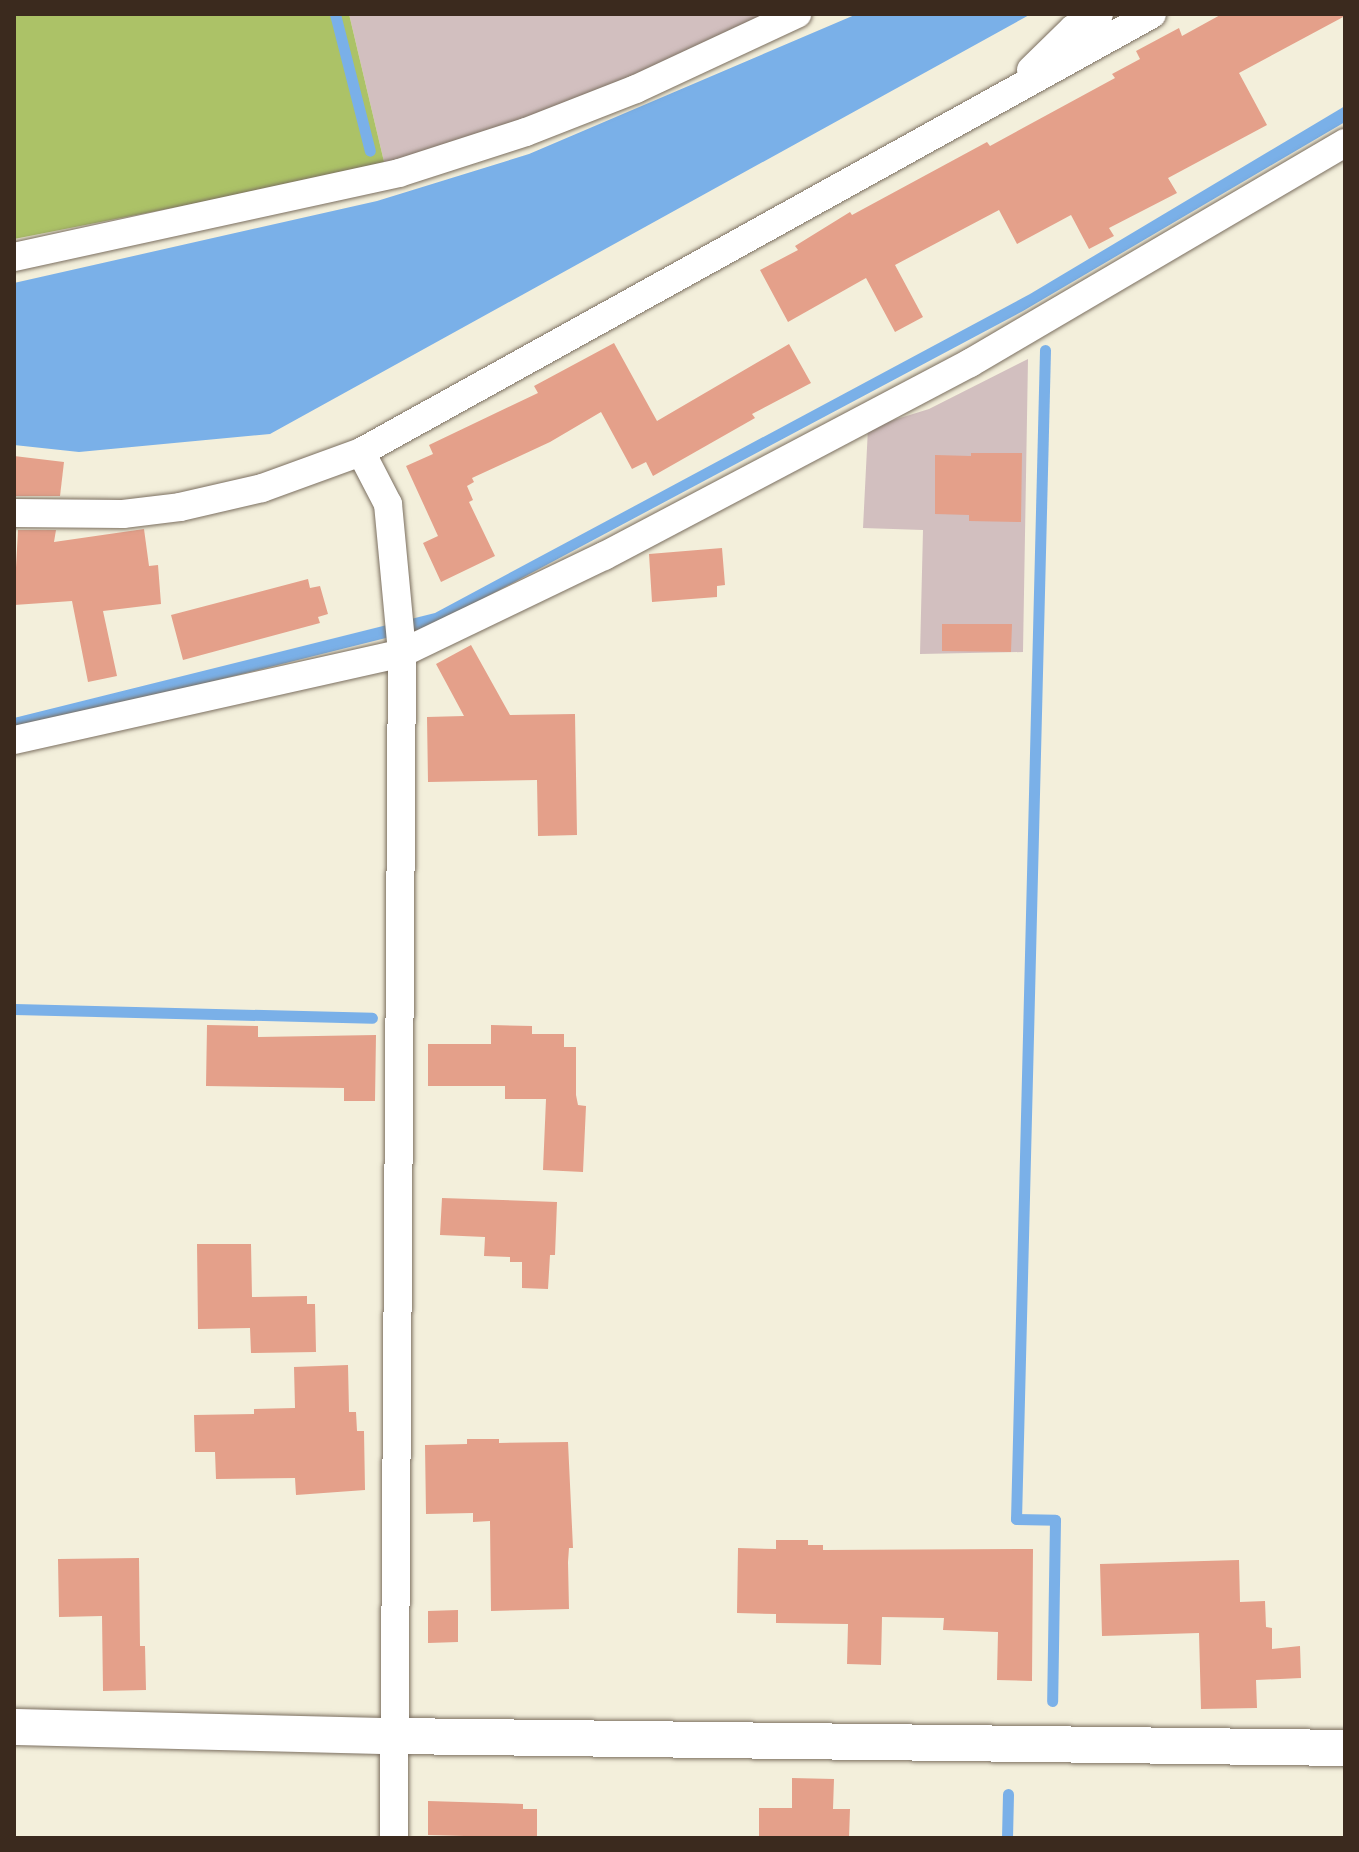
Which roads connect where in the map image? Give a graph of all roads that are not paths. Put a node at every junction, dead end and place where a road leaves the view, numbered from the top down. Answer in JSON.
{"nodes":[{"id":1,"x":797,"y":14,"type":"edge"},
{"id":2,"x":1099,"y":14,"type":"edge"},
{"id":3,"x":1152,"y":14,"type":"edge"},
{"id":4,"x":1008,"y":93,"type":"junction"},
{"id":5,"x":1345,"y":143,"type":"edge"},
{"id":6,"x":14,"y":257,"type":"edge"},
{"id":7,"x":361,"y":452,"type":"junction"},
{"id":8,"x":14,"y":513,"type":"edge"},
{"id":9,"x":401,"y":635,"type":"junction"},
{"id":10,"x":14,"y":740,"type":"edge"},
{"id":11,"x":14,"y":1727,"type":"edge"},
{"id":12,"x":394,"y":1736,"type":"junction"},
{"id":13,"x":1345,"y":1748,"type":"edge"},
{"id":14,"x":394,"y":1838,"type":"edge"}],
"edges":[{"from":1,"to":6,"type":"street"},
{"from":2,"to":4,"type":"street"},
{"from":3,"to":4,"type":"street"},
{"from":4,"to":7,"type":"street"},
{"from":5,"to":9,"type":"street"},
{"from":7,"to":8,"type":"street"},
{"from":7,"to":9,"type":"street"},
{"from":9,"to":10,"type":"street"},
{"from":9,"to":12,"type":"street"},
{"from":11,"to":12,"type":"street"},
{"from":12,"to":13,"type":"street"},
{"from":12,"to":14,"type":"street"}]}
